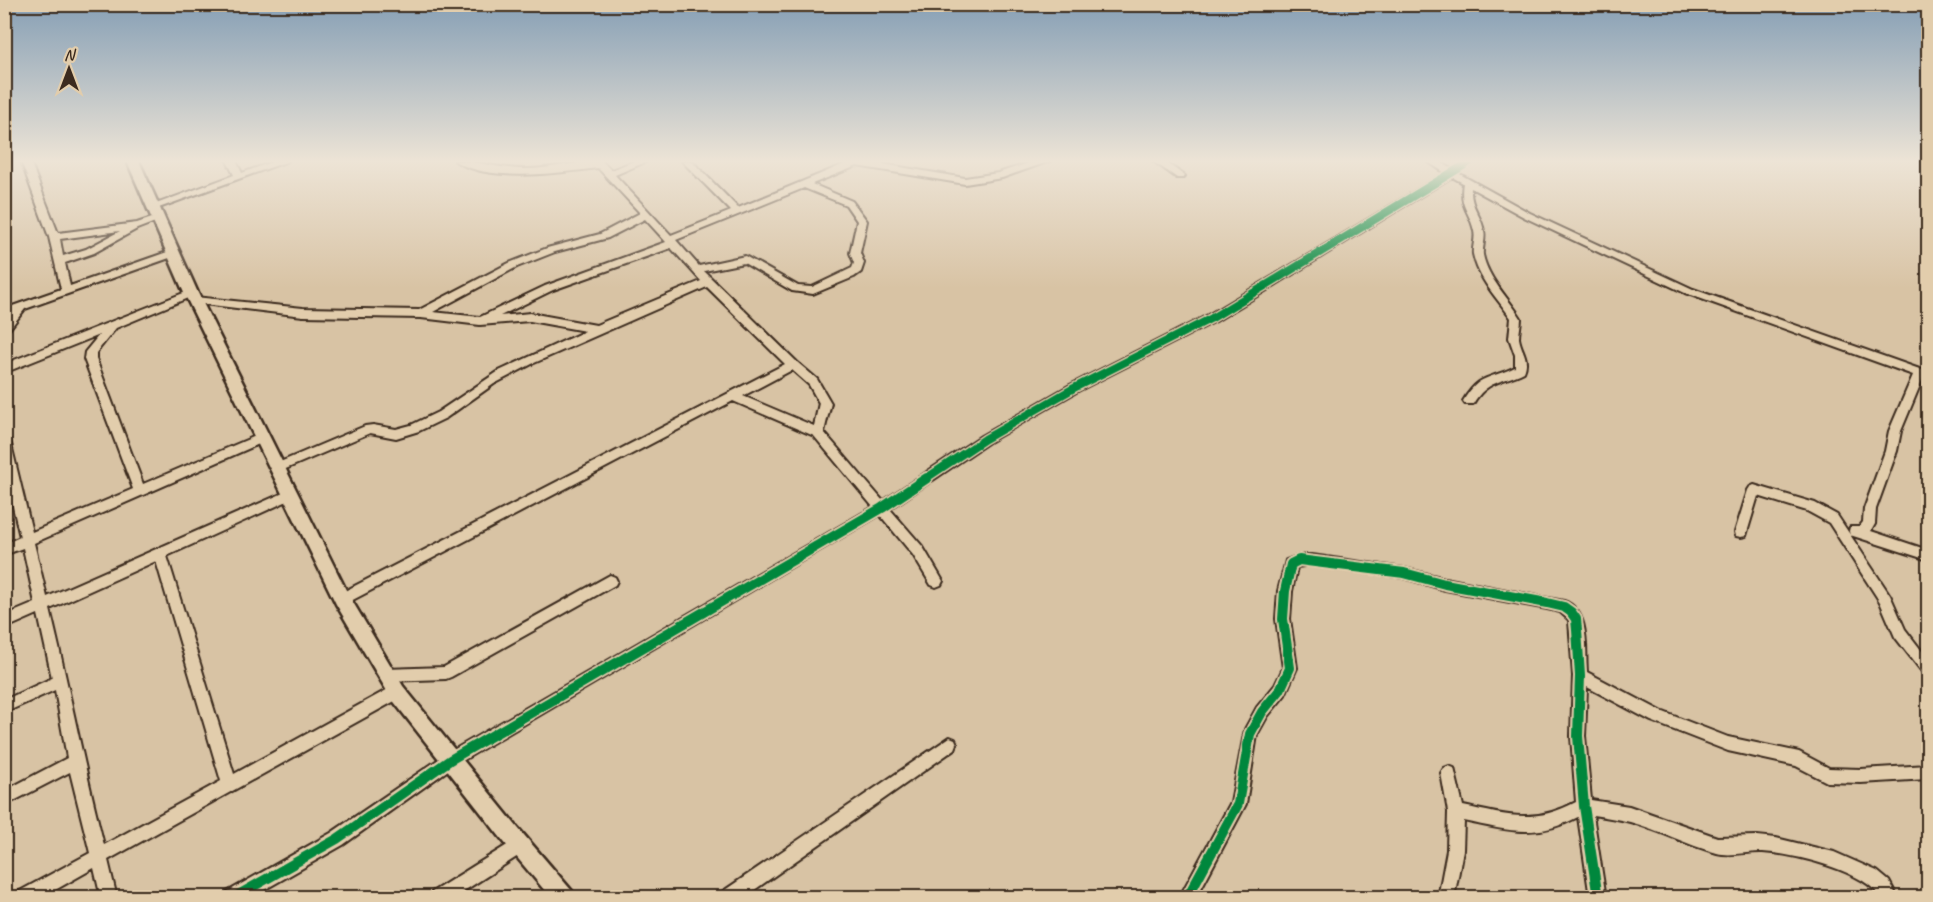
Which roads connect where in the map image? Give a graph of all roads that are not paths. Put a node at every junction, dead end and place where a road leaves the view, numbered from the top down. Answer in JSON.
{"nodes":[{"id":1,"x":41,"y":203,"type":"edge"},
{"id":2,"x":151,"y":203,"type":"edge"},
{"id":3,"x":177,"y":203,"type":"edge"},
{"id":4,"x":636,"y":203,"type":"edge"},
{"id":5,"x":728,"y":203,"type":"edge"},
{"id":6,"x":762,"y":203,"type":"edge"},
{"id":7,"x":849,"y":203,"type":"edge"},
{"id":8,"x":1402,"y":203,"type":"edge"},
{"id":9,"x":1466,"y":203,"type":"edge"},
{"id":10,"x":1505,"y":203,"type":"edge"},
{"id":11,"x":155,"y":213,"type":"junction"},
{"id":12,"x":738,"y":213,"type":"junction"},
{"id":13,"x":646,"y":214,"type":"junction"},
{"id":14,"x":138,"y":226,"type":"junction"},
{"id":15,"x":54,"y":237,"type":"junction"},
{"id":16,"x":673,"y":241,"type":"junction"},
{"id":17,"x":174,"y":253,"type":"junction"},
{"id":18,"x":59,"y":261,"type":"junction"},
{"id":19,"x":698,"y":269,"type":"junction"},
{"id":20,"x":708,"y":282,"type":"junction"},
{"id":21,"x":66,"y":290,"type":"junction"},
{"id":22,"x":193,"y":296,"type":"junction"},
{"id":23,"x":21,"y":306,"type":"junction"},
{"id":24,"x":4,"y":313,"type":"edge"},
{"id":25,"x":421,"y":314,"type":"junction"},
{"id":26,"x":480,"y":321,"type":"junction"},
{"id":27,"x":111,"y":327,"type":"junction"},
{"id":28,"x":4,"y":328,"type":"edge"},
{"id":29,"x":601,"y":330,"type":"junction"},
{"id":30,"x":793,"y":365,"type":"junction"},
{"id":31,"x":4,"y":369,"type":"edge"},
{"id":32,"x":1924,"y":377,"type":"edge"},
{"id":33,"x":732,"y":396,"type":"junction"},
{"id":34,"x":1469,"y":401,"type":"dead end"},
{"id":35,"x":818,"y":433,"type":"junction"},
{"id":36,"x":262,"y":438,"type":"junction"},
{"id":37,"x":4,"y":440,"type":"edge"},
{"id":38,"x":277,"y":468,"type":"junction"},
{"id":39,"x":140,"y":492,"type":"junction"},
{"id":40,"x":290,"y":495,"type":"junction"},
{"id":41,"x":882,"y":508,"type":"junction"},
{"id":42,"x":1840,"y":526,"type":"junction"},
{"id":43,"x":1741,"y":532,"type":"dead end"},
{"id":44,"x":1861,"y":532,"type":"junction"},
{"id":45,"x":27,"y":541,"type":"junction"},
{"id":46,"x":4,"y":550,"type":"edge"},
{"id":47,"x":160,"y":554,"type":"junction"},
{"id":48,"x":1929,"y":555,"type":"edge"},
{"id":49,"x":610,"y":581,"type":"dead end"},
{"id":50,"x":936,"y":581,"type":"dead end"},
{"id":51,"x":342,"y":599,"type":"junction"},
{"id":52,"x":42,"y":605,"type":"junction"},
{"id":53,"x":4,"y":623,"type":"edge"},
{"id":54,"x":1929,"y":669,"type":"edge"},
{"id":55,"x":386,"y":675,"type":"junction"},
{"id":56,"x":1580,"y":675,"type":"junction"},
{"id":57,"x":60,"y":681,"type":"junction"},
{"id":58,"x":397,"y":692,"type":"junction"},
{"id":59,"x":4,"y":707,"type":"edge"},
{"id":60,"x":950,"y":744,"type":"dead end"},
{"id":61,"x":450,"y":760,"type":"junction"},
{"id":62,"x":75,"y":762,"type":"junction"},
{"id":63,"x":1929,"y":772,"type":"edge"},
{"id":64,"x":1449,"y":773,"type":"dead end"},
{"id":65,"x":228,"y":784,"type":"junction"},
{"id":66,"x":4,"y":799,"type":"edge"},
{"id":67,"x":1584,"y":806,"type":"junction"},
{"id":68,"x":1456,"y":812,"type":"junction"},
{"id":69,"x":520,"y":845,"type":"junction"},
{"id":70,"x":98,"y":856,"type":"junction"},
{"id":71,"x":24,"y":897,"type":"edge"},
{"id":72,"x":110,"y":897,"type":"edge"},
{"id":73,"x":233,"y":897,"type":"edge"},
{"id":74,"x":438,"y":897,"type":"edge"},
{"id":75,"x":565,"y":897,"type":"edge"},
{"id":76,"x":728,"y":897,"type":"edge"},
{"id":77,"x":1187,"y":897,"type":"edge"},
{"id":78,"x":1446,"y":897,"type":"edge"},
{"id":79,"x":1598,"y":897,"type":"edge"},
{"id":80,"x":1890,"y":897,"type":"edge"}],
"edges":[{"from":1,"to":15,"type":"street"},
{"from":2,"to":11,"type":"main road"},
{"from":3,"to":11,"type":"street"},
{"from":4,"to":13,"type":"street"},
{"from":5,"to":12,"type":"street"},
{"from":6,"to":12,"type":"street"},
{"from":7,"to":19,"type":"street"},
{"from":8,"to":41,"type":"street"},
{"from":9,"to":34,"type":"street"},
{"from":10,"to":32,"type":"street"},
{"from":11,"to":14,"type":"street"},
{"from":11,"to":17,"type":"main road"},
{"from":12,"to":16,"type":"street"},
{"from":13,"to":16,"type":"street"},
{"from":13,"to":25,"type":"street"},
{"from":14,"to":15,"type":"street"},
{"from":14,"to":18,"type":"street"},
{"from":15,"to":18,"type":"street"},
{"from":16,"to":19,"type":"street"},
{"from":16,"to":26,"type":"street"},
{"from":17,"to":21,"type":"street"},
{"from":17,"to":22,"type":"main road"},
{"from":18,"to":21,"type":"street"},
{"from":19,"to":20,"type":"street"},
{"from":20,"to":29,"type":"street"},
{"from":20,"to":30,"type":"street"},
{"from":21,"to":23,"type":"street"},
{"from":22,"to":25,"type":"street"},
{"from":22,"to":27,"type":"street"},
{"from":22,"to":36,"type":"main road"},
{"from":23,"to":24,"type":"street"},
{"from":23,"to":28,"type":"street"},
{"from":25,"to":26,"type":"street"},
{"from":26,"to":29,"type":"street"},
{"from":27,"to":31,"type":"street"},
{"from":27,"to":39,"type":"street"},
{"from":29,"to":38,"type":"street"},
{"from":30,"to":33,"type":"street"},
{"from":30,"to":35,"type":"street"},
{"from":32,"to":44,"type":"street"},
{"from":33,"to":35,"type":"street"},
{"from":33,"to":51,"type":"street"},
{"from":35,"to":41,"type":"street"},
{"from":36,"to":38,"type":"main road"},
{"from":36,"to":39,"type":"street"},
{"from":37,"to":45,"type":"street"},
{"from":38,"to":40,"type":"main road"},
{"from":39,"to":45,"type":"street"},
{"from":40,"to":47,"type":"street"},
{"from":40,"to":51,"type":"main road"},
{"from":41,"to":50,"type":"street"},
{"from":41,"to":61,"type":"street"},
{"from":42,"to":43,"type":"street"},
{"from":42,"to":44,"type":"street"},
{"from":42,"to":54,"type":"street"},
{"from":44,"to":48,"type":"street"},
{"from":45,"to":46,"type":"street"},
{"from":45,"to":52,"type":"street"},
{"from":47,"to":52,"type":"street"},
{"from":47,"to":65,"type":"street"},
{"from":49,"to":55,"type":"street"},
{"from":51,"to":55,"type":"main road"},
{"from":52,"to":53,"type":"street"},
{"from":52,"to":57,"type":"street"},
{"from":55,"to":58,"type":"main road"},
{"from":56,"to":63,"type":"street"},
{"from":56,"to":67,"type":"street"},
{"from":56,"to":77,"type":"street"},
{"from":57,"to":59,"type":"street"},
{"from":57,"to":62,"type":"street"},
{"from":58,"to":61,"type":"main road"},
{"from":58,"to":65,"type":"street"},
{"from":60,"to":76,"type":"street"},
{"from":61,"to":69,"type":"main road"},
{"from":61,"to":73,"type":"street"},
{"from":62,"to":66,"type":"street"},
{"from":62,"to":70,"type":"street"},
{"from":64,"to":68,"type":"street"},
{"from":65,"to":70,"type":"street"},
{"from":67,"to":68,"type":"street"},
{"from":67,"to":79,"type":"street"},
{"from":67,"to":80,"type":"street"},
{"from":68,"to":78,"type":"street"},
{"from":69,"to":74,"type":"street"},
{"from":69,"to":75,"type":"main road"},
{"from":70,"to":71,"type":"street"},
{"from":70,"to":72,"type":"street"}]}
